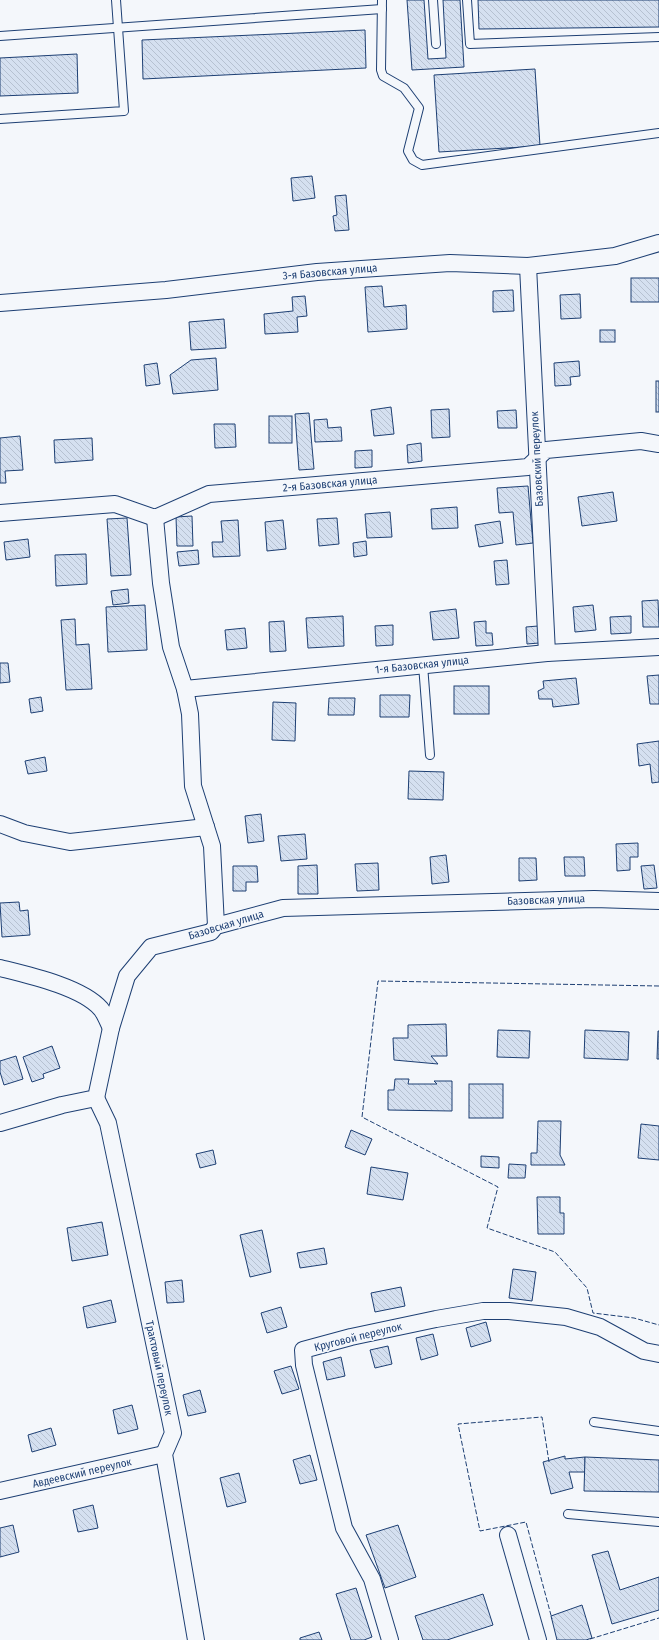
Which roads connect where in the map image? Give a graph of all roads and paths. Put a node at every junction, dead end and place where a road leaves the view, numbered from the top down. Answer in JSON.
{"nodes":[{"id":1,"x":116,"y":0,"type":"edge"},
{"id":2,"x":382,"y":0,"type":"edge"},
{"id":3,"x":433,"y":0,"type":"edge"},
{"id":4,"x":467,"y":0,"type":"edge"},
{"id":5,"x":382,"y":9,"type":"junction"},
{"id":6,"x":118,"y":28,"type":"junction"},
{"id":7,"x":0,"y":36,"type":"edge"},
{"id":8,"x":659,"y":37,"type":"edge"},
{"id":9,"x":436,"y":44,"type":"dead end"},
{"id":10,"x":0,"y":119,"type":"edge"},
{"id":11,"x":659,"y":133,"type":"edge"},
{"id":12,"x":659,"y":243,"type":"edge"},
{"id":13,"x":528,"y":266,"type":"junction"},
{"id":14,"x":0,"y":303,"type":"edge"},
{"id":15,"x":659,"y":444,"type":"edge"},
{"id":16,"x":537,"y":459,"type":"junction"},
{"id":17,"x":0,"y":513,"type":"edge"},
{"id":18,"x":155,"y":518,"type":"junction"},
{"id":19,"x":659,"y":647,"type":"edge"},
{"id":20,"x":547,"y":652,"type":"junction"},
{"id":21,"x":423,"y":665,"type":"junction"},
{"id":22,"x":185,"y":689,"type":"junction"},
{"id":23,"x":430,"y":755,"type":"dead end"},
{"id":24,"x":0,"y":824,"type":"edge"},
{"id":25,"x":206,"y":827,"type":"junction"},
{"id":26,"x":659,"y":901,"type":"edge"},
{"id":27,"x":214,"y":929,"type":"junction"},
{"id":28,"x":0,"y":968,"type":"edge"},
{"id":29,"x":111,"y":1028,"type":"junction"},
{"id":30,"x":96,"y":1098,"type":"junction"},
{"id":31,"x":0,"y":1123,"type":"edge"},
{"id":32,"x":659,"y":1354,"type":"edge"},
{"id":33,"x":594,"y":1422,"type":"dead end"},
{"id":34,"x":659,"y":1431,"type":"edge"},
{"id":35,"x":164,"y":1454,"type":"junction"},
{"id":36,"x":0,"y":1491,"type":"edge"},
{"id":37,"x":568,"y":1514,"type":"dead end"},
{"id":38,"x":659,"y":1522,"type":"edge"},
{"id":39,"x":508,"y":1535,"type":"dead end"},
{"id":40,"x":196,"y":1640,"type":"edge"},
{"id":41,"x":390,"y":1640,"type":"edge"},
{"id":42,"x":538,"y":1640,"type":"edge"}],
"edges":[{"from":1,"to":6,"type":"lane"},
{"from":2,"to":5,"type":"lane"},
{"from":3,"to":9,"type":"lane"},
{"from":4,"to":8,"type":"lane"},
{"from":5,"to":6,"type":"lane"},
{"from":5,"to":11,"type":"lane"},
{"from":6,"to":7,"type":"lane"},
{"from":6,"to":10,"type":"lane"},
{"from":12,"to":13,"type":"street","name":"3-я Базовская улица"},
{"from":13,"to":14,"type":"street","name":"3-я Базовская улица"},
{"from":13,"to":16,"type":"street","name":"Базовский переулок"},
{"from":15,"to":16,"type":"street","name":"2-я Базовская улица"},
{"from":16,"to":18,"type":"street","name":"2-я Базовская улица"},
{"from":16,"to":20,"type":"street","name":"Базовский переулок"},
{"from":17,"to":18,"type":"street"},
{"from":18,"to":22,"type":"street"},
{"from":19,"to":20,"type":"street","name":"1-я Базовская улица"},
{"from":20,"to":21,"type":"street","name":"1-я Базовская улица"},
{"from":21,"to":22,"type":"street","name":"1-я Базовская улица"},
{"from":21,"to":23,"type":"lane"},
{"from":22,"to":25,"type":"street"},
{"from":24,"to":25,"type":"street"},
{"from":25,"to":27,"type":"street"},
{"from":26,"to":27,"type":"street","name":"Базовская улица"},
{"from":27,"to":29,"type":"street","name":"Базовская улица"},
{"from":28,"to":29,"type":"street"},
{"from":29,"to":30,"type":"street","name":"Базовская улица"},
{"from":30,"to":31,"type":"street"},
{"from":30,"to":35,"type":"street","name":"Трактовый переулок"},
{"from":32,"to":41,"type":"street","name":"Круговой переулок"},
{"from":33,"to":34,"type":"lane"},
{"from":35,"to":36,"type":"street","name":"Авдеевский переулок"},
{"from":35,"to":40,"type":"street"},
{"from":37,"to":38,"type":"lane"},
{"from":39,"to":42,"type":"street"}]}
